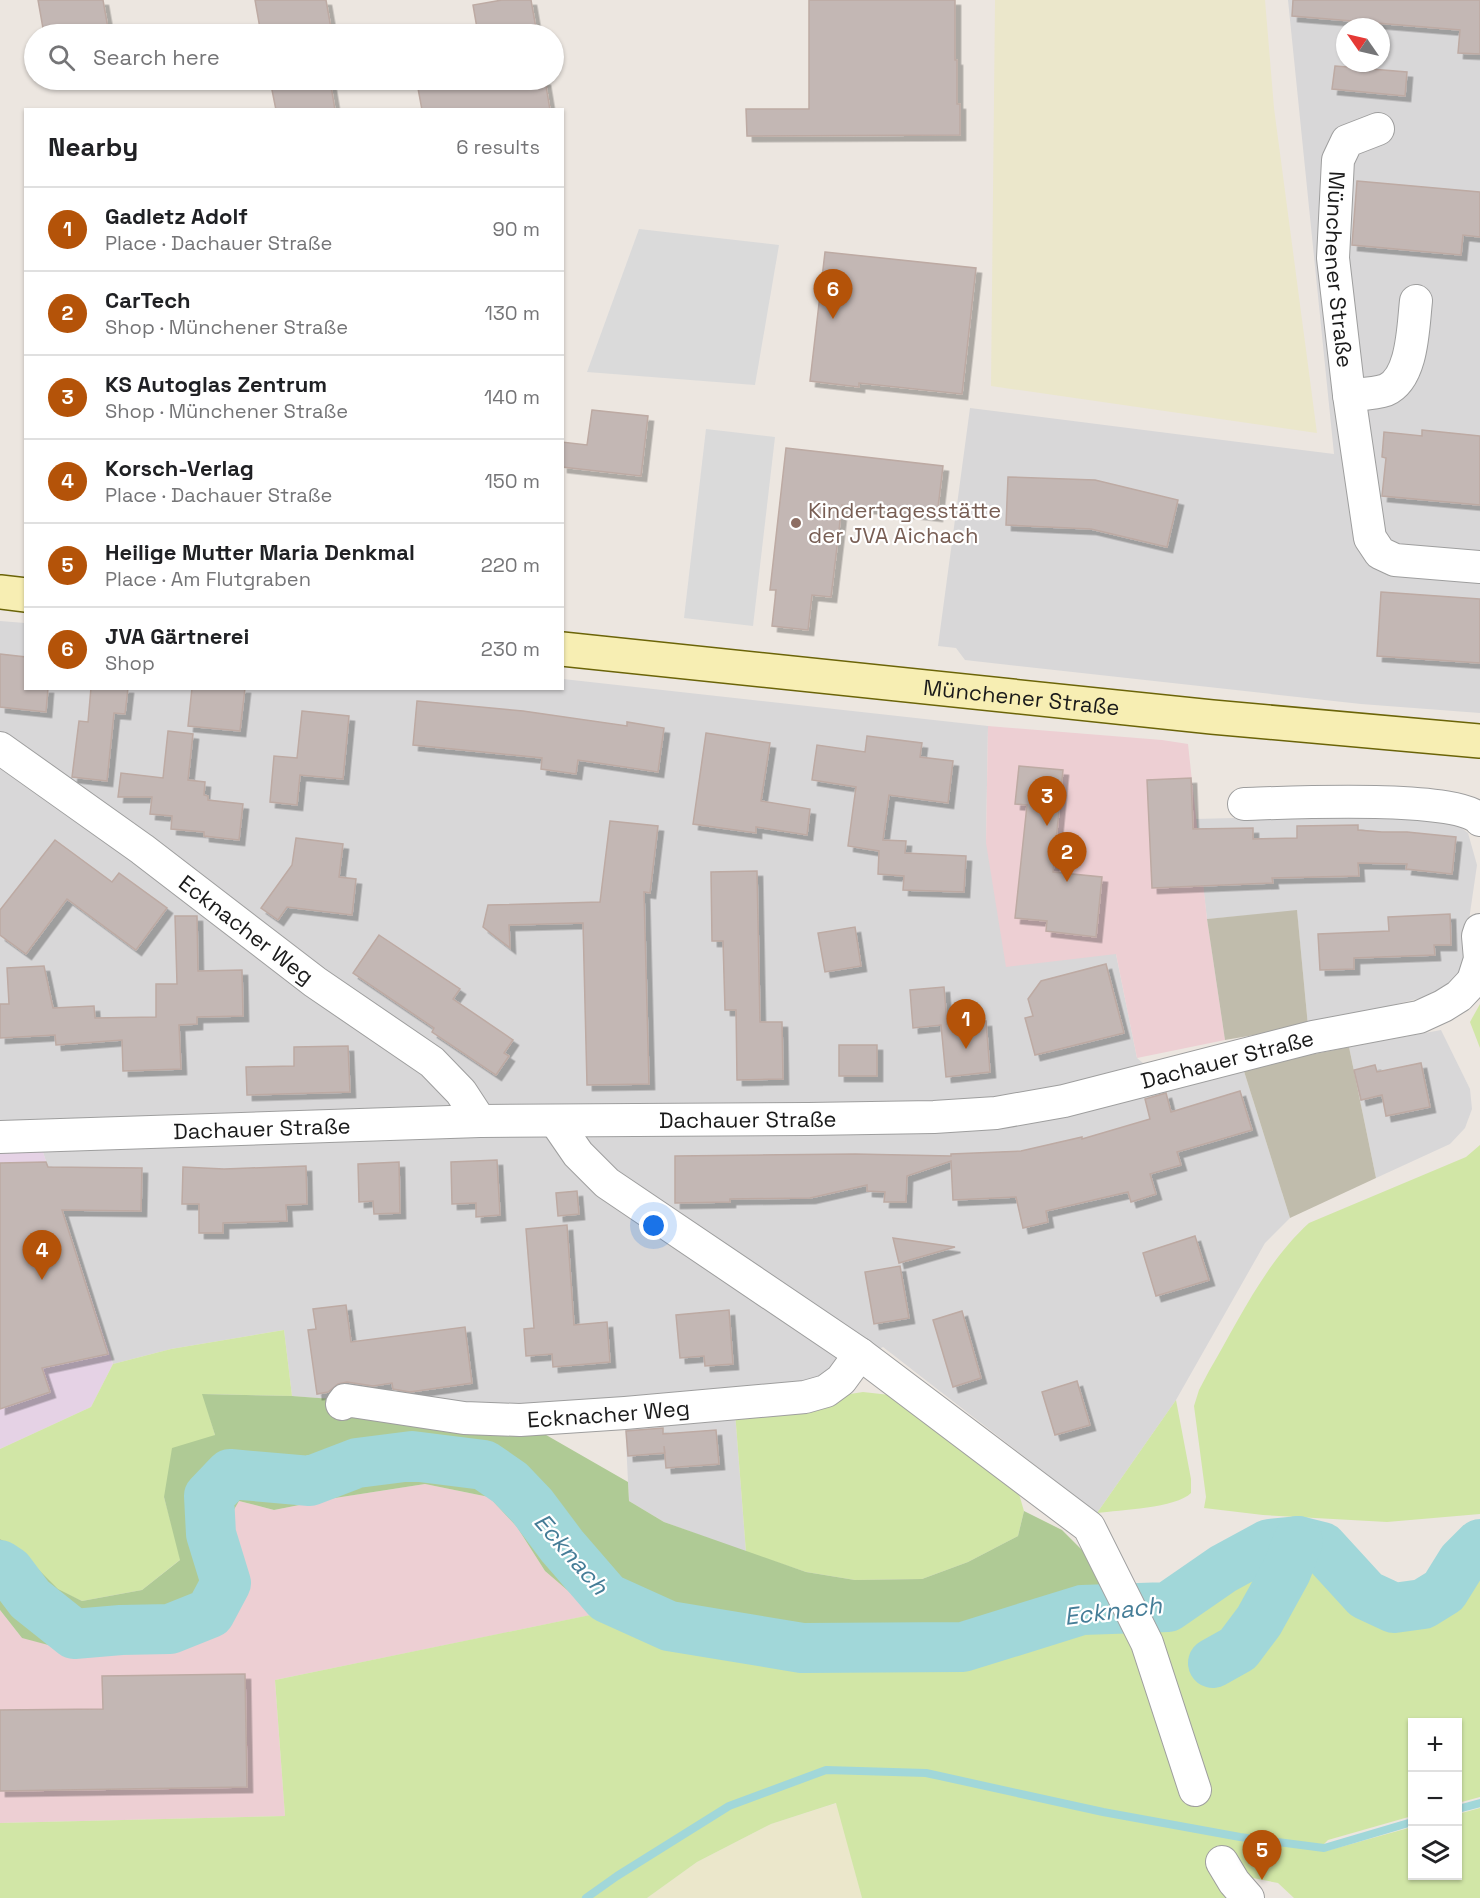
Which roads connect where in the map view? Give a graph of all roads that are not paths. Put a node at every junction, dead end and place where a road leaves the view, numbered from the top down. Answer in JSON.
{"nodes":[{"id":1,"x":1378,"y":129,"type":"dead end"},
{"id":2,"x":1416,"y":301,"type":"dead end"},
{"id":3,"x":1349,"y":395,"type":"junction"},
{"id":4,"x":1480,"y":567,"type":"edge"},
{"id":5,"x":0,"y":592,"type":"edge"},
{"id":6,"x":24,"y":595,"type":"edge"},
{"id":7,"x":564,"y":650,"type":"edge"},
{"id":8,"x":1480,"y":741,"type":"edge"},
{"id":9,"x":0,"y":748,"type":"edge"},
{"id":10,"x":1244,"y":804,"type":"dead end"},
{"id":11,"x":1480,"y":820,"type":"edge"},
{"id":12,"x":1480,"y":930,"type":"edge"},
{"id":13,"x":1477,"y":979,"type":"edge"},
{"id":14,"x":480,"y":1121,"type":"junction"},
{"id":15,"x":556,"y":1122,"type":"junction"},
{"id":16,"x":0,"y":1137,"type":"edge"},
{"id":17,"x":860,"y":1354,"type":"junction"},
{"id":18,"x":342,"y":1404,"type":"dead end"},
{"id":19,"x":1195,"y":1790,"type":"dead end"},
{"id":20,"x":1222,"y":1862,"type":"dead end"},
{"id":21,"x":1248,"y":1898,"type":"edge"}],
"edges":[{"from":1,"to":3,"type":"street","name":"Münchener Straße"},
{"from":2,"to":3,"type":"street","name":"Münchener Straße"},
{"from":3,"to":4,"type":"street","name":"Münchener Straße"},
{"from":5,"to":6,"type":"main road"},
{"from":7,"to":8,"type":"main road","name":"Münchener Straße"},
{"from":9,"to":14,"type":"street","name":"Ecknacher Weg"},
{"from":10,"to":11,"type":"street"},
{"from":12,"to":13,"type":"street","name":"Dachauer Straße"},
{"from":13,"to":15,"type":"street","name":"Dachauer Straße"},
{"from":14,"to":15,"type":"street","name":"Dachauer Straße"},
{"from":14,"to":16,"type":"street","name":"Dachauer Straße"},
{"from":15,"to":17,"type":"street"},
{"from":17,"to":18,"type":"street","name":"Ecknacher Weg"},
{"from":17,"to":19,"type":"street"},
{"from":20,"to":21,"type":"street"}]}
